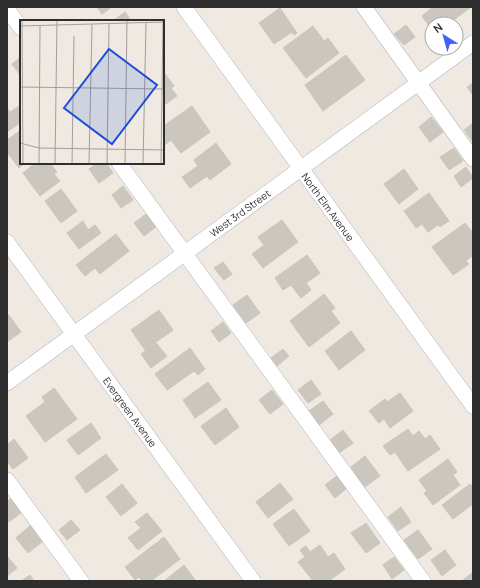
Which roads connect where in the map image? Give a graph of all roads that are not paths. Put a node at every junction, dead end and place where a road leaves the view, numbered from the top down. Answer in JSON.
{"nodes":[{"id":1,"x":184,"y":7,"type":"edge"},
{"id":2,"x":364,"y":7,"type":"edge"},
{"id":3,"x":7,"y":9,"type":"edge"},
{"id":4,"x":20,"y":27,"type":"edge"},
{"id":5,"x":473,"y":43,"type":"edge"},
{"id":6,"x":418,"y":83,"type":"junction"},
{"id":7,"x":473,"y":159,"type":"edge"},
{"id":8,"x":120,"y":164,"type":"edge"},
{"id":9,"x":301,"y":168,"type":"junction"},
{"id":10,"x":7,"y":242,"type":"edge"},
{"id":11,"x":184,"y":253,"type":"junction"},
{"id":12,"x":74,"y":334,"type":"junction"},
{"id":13,"x":7,"y":383,"type":"edge"},
{"id":14,"x":473,"y":406,"type":"edge"},
{"id":15,"x":7,"y":480,"type":"edge"},
{"id":16,"x":81,"y":581,"type":"edge"},
{"id":17,"x":253,"y":581,"type":"edge"},
{"id":18,"x":422,"y":581,"type":"edge"}],
"edges":[{"from":1,"to":9,"type":"street","name":"North Elm Avenue"},
{"from":2,"to":6,"type":"street"},
{"from":3,"to":4,"type":"street"},
{"from":5,"to":6,"type":"street","name":"West 3rd Street"},
{"from":6,"to":7,"type":"street"},
{"from":6,"to":9,"type":"street","name":"West 3rd Street"},
{"from":8,"to":11,"type":"street"},
{"from":9,"to":11,"type":"street","name":"West 3rd Street"},
{"from":9,"to":14,"type":"street","name":"North Elm Avenue"},
{"from":10,"to":12,"type":"street","name":"Evergreen Avenue"},
{"from":11,"to":12,"type":"street","name":"West 3rd Street"},
{"from":11,"to":18,"type":"street"},
{"from":12,"to":13,"type":"street","name":"West 3rd Street"},
{"from":12,"to":17,"type":"street","name":"Evergreen Avenue"},
{"from":15,"to":16,"type":"street"}]}
